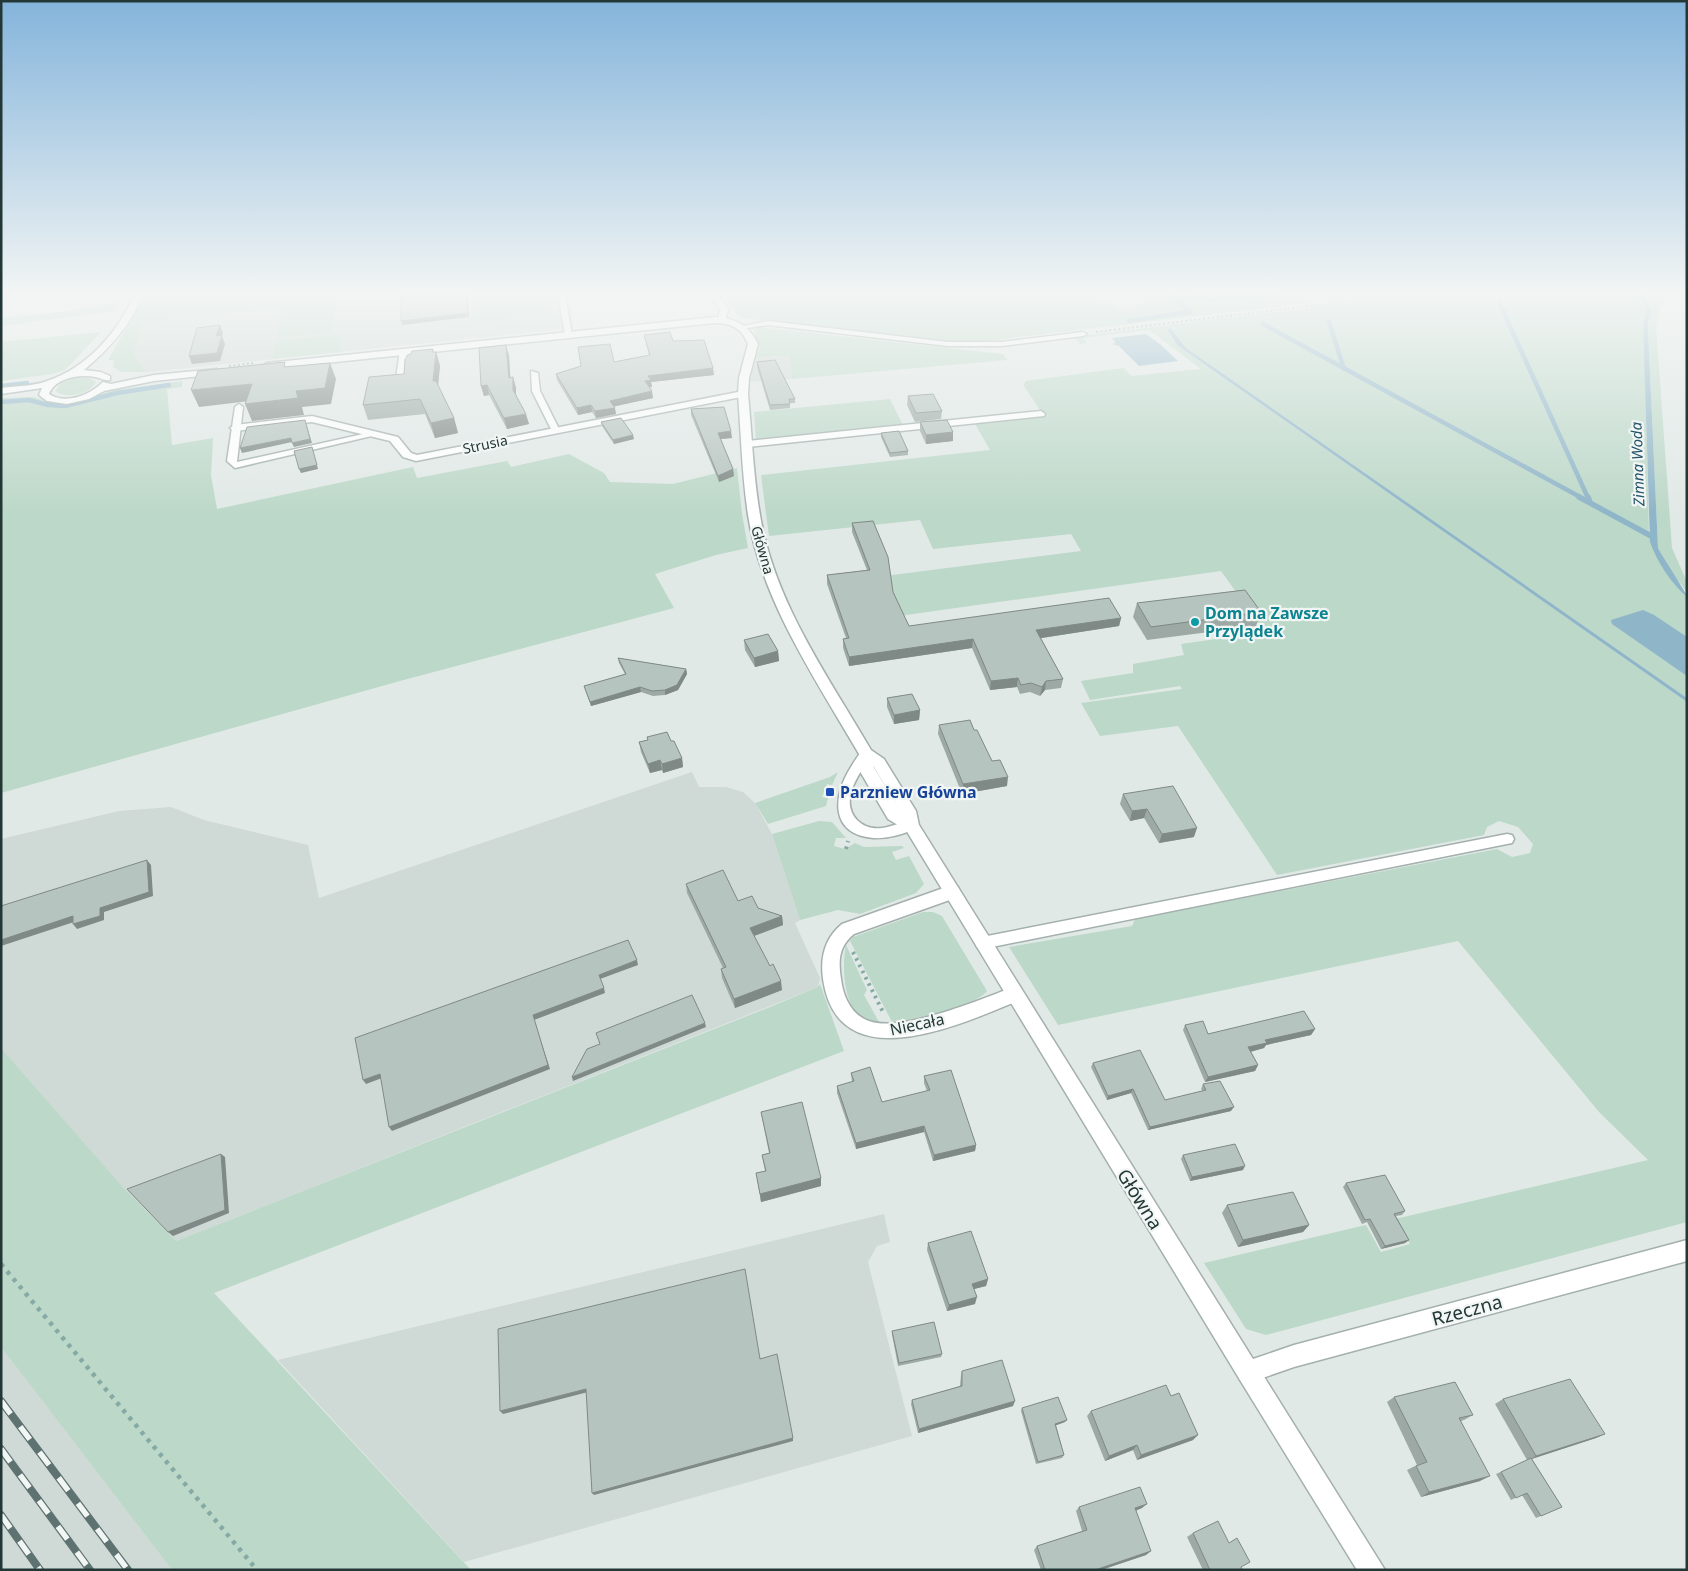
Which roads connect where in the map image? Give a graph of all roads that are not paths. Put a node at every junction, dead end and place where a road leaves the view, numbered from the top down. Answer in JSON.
{"nodes":[{"id":1,"x":80,"y":367,"type":"edge"},
{"id":2,"x":100,"y":367,"type":"edge"},
{"id":3,"x":260,"y":367,"type":"edge"},
{"id":4,"x":401,"y":367,"type":"edge"},
{"id":5,"x":747,"y":367,"type":"edge"},
{"id":6,"x":254,"y":368,"type":"edge"},
{"id":7,"x":224,"y":371,"type":"edge"},
{"id":8,"x":97,"y":373,"type":"junction"},
{"id":9,"x":534,"y":374,"type":"dead end"},
{"id":10,"x":71,"y":375,"type":"junction"},
{"id":11,"x":107,"y":378,"type":"junction"},
{"id":12,"x":154,"y":378,"type":"junction"},
{"id":13,"x":50,"y":384,"type":"junction"},
{"id":14,"x":399,"y":386,"type":"edge"},
{"id":15,"x":101,"y":389,"type":"junction"},
{"id":16,"x":1,"y":391,"type":"edge"},
{"id":17,"x":44,"y":394,"type":"junction"},
{"id":18,"x":743,"y":394,"type":"junction"},
{"id":19,"x":1,"y":396,"type":"edge"},
{"id":20,"x":239,"y":407,"type":"edge"},
{"id":21,"x":1041,"y":414,"type":"dead end"},
{"id":22,"x":235,"y":428,"type":"junction"},
{"id":23,"x":555,"y":429,"type":"junction"},
{"id":24,"x":372,"y":435,"type":"junction"},
{"id":25,"x":748,"y":444,"type":"junction"},
{"id":26,"x":866,"y":754,"type":"junction"},
{"id":27,"x":911,"y":826,"type":"junction"},
{"id":28,"x":1507,"y":839,"type":"dead end"},
{"id":29,"x":952,"y":892,"type":"junction"},
{"id":30,"x":982,"y":942,"type":"junction"},
{"id":31,"x":1014,"y":995,"type":"junction"},
{"id":32,"x":1687,"y":1250,"type":"edge"},
{"id":33,"x":1248,"y":1372,"type":"junction"},
{"id":34,"x":1372,"y":1570,"type":"edge"}],
"edges":[{"from":1,"to":10,"type":"street"},
{"from":2,"to":8,"type":"street"},
{"from":3,"to":6,"type":"street"},
{"from":4,"to":14,"type":"lane"},
{"from":5,"to":18,"type":"street","name":"Główna"},
{"from":7,"to":12,"type":"street"},
{"from":8,"to":10,"type":"street"},
{"from":8,"to":11,"type":"street"},
{"from":9,"to":23,"type":"lane"},
{"from":10,"to":13,"type":"street"},
{"from":11,"to":12,"type":"street"},
{"from":11,"to":15,"type":"street"},
{"from":12,"to":15,"type":"street"},
{"from":13,"to":16,"type":"street"},
{"from":13,"to":17,"type":"street"},
{"from":15,"to":17,"type":"street"},
{"from":17,"to":19,"type":"street"},
{"from":18,"to":23,"type":"street","name":"Strusia"},
{"from":18,"to":25,"type":"street","name":"Główna"},
{"from":20,"to":22,"type":"lane"},
{"from":21,"to":25,"type":"lane"},
{"from":22,"to":24,"type":"street","name":"Strusia"},
{"from":22,"to":24,"type":"lane"},
{"from":23,"to":24,"type":"street","name":"Strusia"},
{"from":25,"to":26,"type":"street","name":"Główna"},
{"from":26,"to":27,"type":"street","name":"Główna"},
{"from":26,"to":27,"type":"lane"},
{"from":27,"to":29,"type":"street","name":"Główna"},
{"from":28,"to":30,"type":"lane"},
{"from":29,"to":30,"type":"street","name":"Główna"},
{"from":29,"to":31,"type":"street","name":"Niecała"},
{"from":30,"to":31,"type":"street","name":"Główna"},
{"from":31,"to":33,"type":"street","name":"Główna"},
{"from":32,"to":33,"type":"street","name":"Rzeczna"},
{"from":33,"to":34,"type":"street","name":"Główna"}]}
